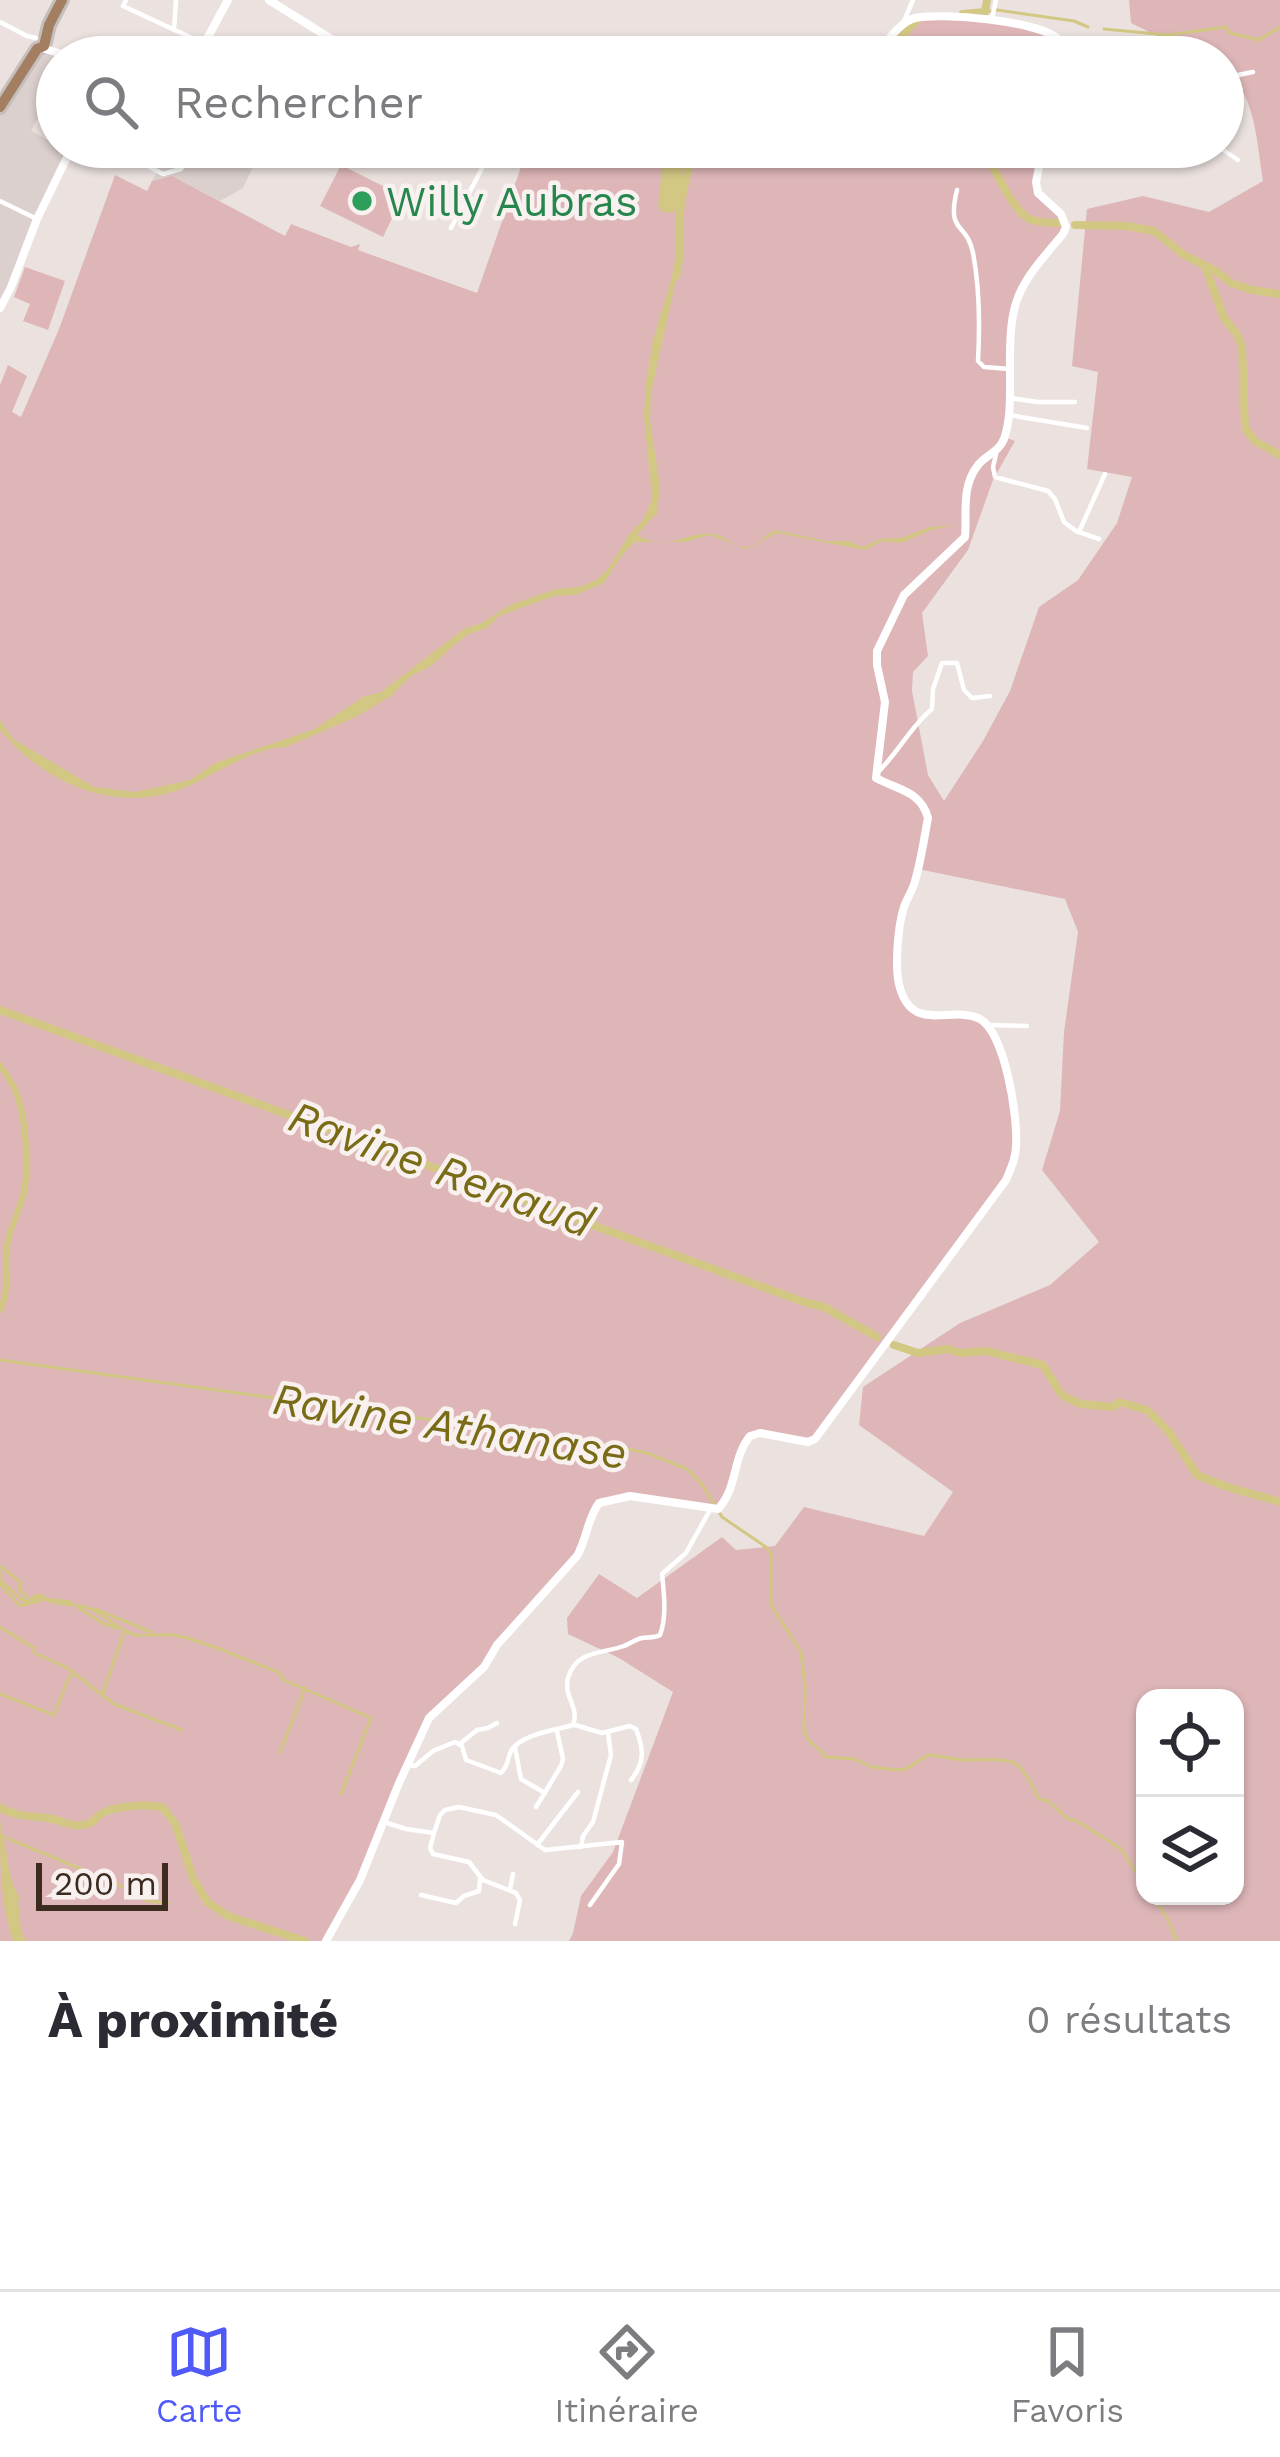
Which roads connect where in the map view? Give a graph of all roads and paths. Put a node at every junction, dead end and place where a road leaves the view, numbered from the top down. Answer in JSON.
{"nodes":[{"id":1,"x":62,"y":0,"type":"edge"},
{"id":2,"x":176,"y":0,"type":"edge"},
{"id":3,"x":228,"y":0,"type":"edge"},
{"id":4,"x":269,"y":0,"type":"edge"},
{"id":5,"x":913,"y":0,"type":"edge"},
{"id":6,"x":996,"y":0,"type":"edge"},
{"id":7,"x":125,"y":3,"type":"edge"},
{"id":8,"x":992,"y":18,"type":"junction"},
{"id":9,"x":0,"y":22,"type":"edge"},
{"id":10,"x":902,"y":26,"type":"junction"},
{"id":11,"x":174,"y":30,"type":"junction"},
{"id":12,"x":43,"y":36,"type":"edge"},
{"id":13,"x":187,"y":36,"type":"edge"},
{"id":14,"x":208,"y":36,"type":"edge"},
{"id":15,"x":326,"y":36,"type":"edge"},
{"id":16,"x":893,"y":36,"type":"edge"},
{"id":17,"x":1052,"y":36,"type":"edge"},
{"id":18,"x":36,"y":41,"type":"edge"},
{"id":19,"x":36,"y":48,"type":"edge"},
{"id":20,"x":1253,"y":72,"type":"dead end"},
{"id":21,"x":1244,"y":74,"type":"edge"},
{"id":22,"x":0,"y":104,"type":"edge"},
{"id":23,"x":63,"y":168,"type":"edge"},
{"id":24,"x":152,"y":168,"type":"edge"},
{"id":25,"x":182,"y":168,"type":"edge"},
{"id":26,"x":482,"y":168,"type":"edge"},
{"id":27,"x":1039,"y":168,"type":"edge"},
{"id":28,"x":957,"y":190,"type":"dead end"},
{"id":29,"x":0,"y":201,"type":"edge"},
{"id":30,"x":38,"y":219,"type":"junction"},
{"id":31,"x":451,"y":228,"type":"dead end"},
{"id":32,"x":0,"y":308,"type":"edge"},
{"id":33,"x":1010,"y":369,"type":"junction"},
{"id":34,"x":1010,"y":398,"type":"junction"},
{"id":35,"x":1075,"y":402,"type":"dead end"},
{"id":36,"x":1009,"y":415,"type":"junction"},
{"id":37,"x":1087,"y":428,"type":"dead end"},
{"id":38,"x":997,"y":451,"type":"junction"},
{"id":39,"x":1105,"y":474,"type":"dead end"},
{"id":40,"x":1077,"y":532,"type":"junction"},
{"id":41,"x":1099,"y":539,"type":"dead end"},
{"id":42,"x":990,"y":696,"type":"dead end"},
{"id":43,"x":875,"y":775,"type":"junction"},
{"id":44,"x":988,"y":1024,"type":"junction"},
{"id":45,"x":1027,"y":1027,"type":"dead end"},
{"id":46,"x":710,"y":1510,"type":"junction"},
{"id":47,"x":497,"y":1723,"type":"dead end"},
{"id":48,"x":574,"y":1725,"type":"junction"},
{"id":49,"x":556,"y":1730,"type":"junction"},
{"id":50,"x":608,"y":1733,"type":"junction"},
{"id":51,"x":460,"y":1744,"type":"junction"},
{"id":52,"x":514,"y":1746,"type":"junction"},
{"id":53,"x":408,"y":1765,"type":"junction"},
{"id":54,"x":632,"y":1780,"type":"dead end"},
{"id":55,"x":578,"y":1792,"type":"dead end"},
{"id":56,"x":545,"y":1793,"type":"junction"},
{"id":57,"x":536,"y":1807,"type":"dead end"},
{"id":58,"x":384,"y":1822,"type":"junction"},
{"id":59,"x":434,"y":1833,"type":"junction"},
{"id":60,"x":537,"y":1845,"type":"junction"},
{"id":61,"x":581,"y":1847,"type":"junction"},
{"id":62,"x":514,"y":1874,"type":"dead end"},
{"id":63,"x":481,"y":1878,"type":"junction"},
{"id":64,"x":510,"y":1889,"type":"junction"},
{"id":65,"x":421,"y":1895,"type":"dead end"},
{"id":66,"x":519,"y":1896,"type":"junction"},
{"id":67,"x":529,"y":1896,"type":"dead end"},
{"id":68,"x":590,"y":1905,"type":"dead end"},
{"id":69,"x":515,"y":1924,"type":"dead end"},
{"id":70,"x":326,"y":1941,"type":"edge"}],
"edges":[{"from":1,"to":12,"type":"main road"},
{"from":2,"to":11,"type":"street"},
{"from":3,"to":14,"type":"street"},
{"from":4,"to":15,"type":"street"},
{"from":5,"to":10,"type":"street"},
{"from":6,"to":8,"type":"street"},
{"from":7,"to":11,"type":"street"},
{"from":8,"to":10,"type":"street"},
{"from":8,"to":17,"type":"street"},
{"from":9,"to":18,"type":"street"},
{"from":10,"to":16,"type":"street"},
{"from":11,"to":13,"type":"street"},
{"from":19,"to":22,"type":"main road"},
{"from":20,"to":21,"type":"street"},
{"from":23,"to":30,"type":"street"},
{"from":24,"to":25,"type":"street"},
{"from":26,"to":31,"type":"street"},
{"from":27,"to":33,"type":"street"},
{"from":28,"to":33,"type":"street"},
{"from":29,"to":30,"type":"street"},
{"from":30,"to":32,"type":"street"},
{"from":33,"to":34,"type":"street"},
{"from":34,"to":35,"type":"street"},
{"from":34,"to":36,"type":"street"},
{"from":36,"to":37,"type":"street"},
{"from":36,"to":38,"type":"street"},
{"from":38,"to":40,"type":"street"},
{"from":38,"to":43,"type":"street"},
{"from":39,"to":40,"type":"street"},
{"from":40,"to":41,"type":"street"},
{"from":42,"to":43,"type":"street"},
{"from":43,"to":44,"type":"street"},
{"from":44,"to":45,"type":"street"},
{"from":44,"to":46,"type":"street"},
{"from":46,"to":48,"type":"street"},
{"from":46,"to":53,"type":"street"},
{"from":47,"to":51,"type":"street"},
{"from":48,"to":49,"type":"street"},
{"from":48,"to":50,"type":"street"},
{"from":49,"to":52,"type":"street"},
{"from":49,"to":56,"type":"street"},
{"from":50,"to":54,"type":"street"},
{"from":50,"to":61,"type":"street"},
{"from":51,"to":52,"type":"street"},
{"from":51,"to":53,"type":"street"},
{"from":52,"to":56,"type":"street"},
{"from":53,"to":58,"type":"street"},
{"from":55,"to":60,"type":"street"},
{"from":56,"to":57,"type":"street"},
{"from":58,"to":59,"type":"street"},
{"from":58,"to":70,"type":"street"},
{"from":59,"to":60,"type":"street"},
{"from":59,"to":63,"type":"street"},
{"from":60,"to":61,"type":"street"},
{"from":61,"to":68,"type":"street"},
{"from":62,"to":64,"type":"street"},
{"from":63,"to":64,"type":"street"},
{"from":63,"to":65,"type":"street"},
{"from":64,"to":66,"type":"street"},
{"from":66,"to":67,"type":"street"},
{"from":66,"to":69,"type":"street"}]}
